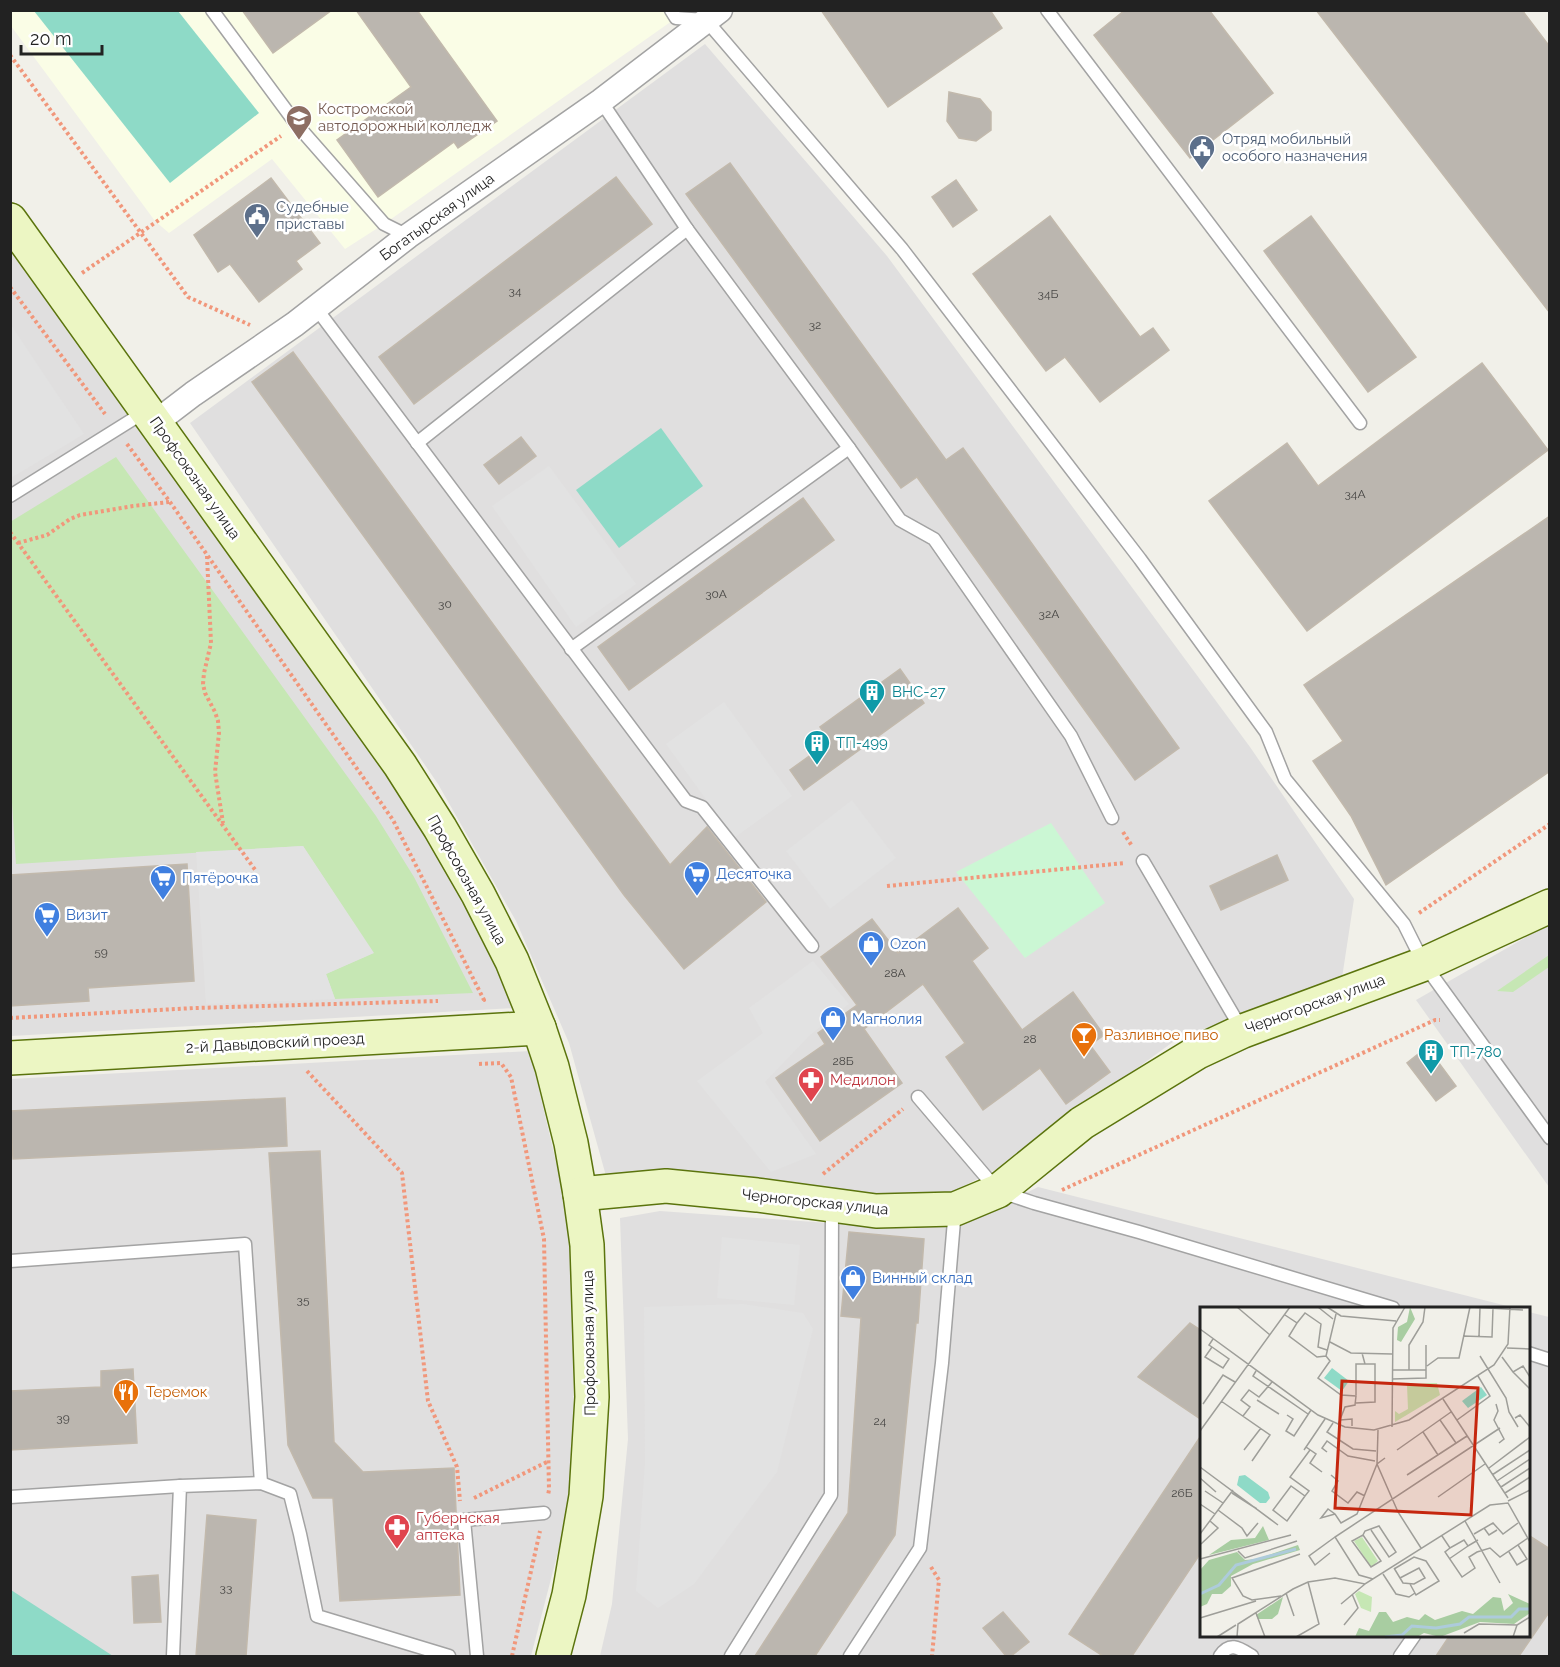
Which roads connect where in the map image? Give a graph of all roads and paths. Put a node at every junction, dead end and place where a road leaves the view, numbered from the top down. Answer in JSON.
{"nodes":[{"id":1,"x":212,"y":10,"type":"edge"},
{"id":2,"x":671,"y":10,"type":"edge"},
{"id":3,"x":1047,"y":10,"type":"edge"},
{"id":4,"x":713,"y":15,"type":"edge"},
{"id":5,"x":10,"y":55,"type":"edge"},
{"id":6,"x":601,"y":101,"type":"junction"},
{"id":7,"x":297,"y":125,"type":"junction"},
{"id":8,"x":10,"y":220,"type":"edge"},
{"id":9,"x":687,"y":229,"type":"junction"},
{"id":10,"x":140,"y":232,"type":"junction"},
{"id":11,"x":408,"y":236,"type":"junction"},
{"id":12,"x":10,"y":287,"type":"edge"},
{"id":13,"x":60,"y":289,"type":"junction"},
{"id":14,"x":316,"y":308,"type":"junction"},
{"id":15,"x":295,"y":324,"type":"junction"},
{"id":16,"x":151,"y":417,"type":"junction"},
{"id":17,"x":1360,"y":423,"type":"dead end"},
{"id":18,"x":117,"y":430,"type":"junction"},
{"id":19,"x":417,"y":443,"type":"junction"},
{"id":20,"x":849,"y":448,"type":"junction"},
{"id":21,"x":10,"y":496,"type":"edge"},
{"id":22,"x":170,"y":502,"type":"junction"},
{"id":23,"x":10,"y":532,"type":"edge"},
{"id":24,"x":18,"y":543,"type":"junction"},
{"id":25,"x":207,"y":555,"type":"junction"},
{"id":26,"x":571,"y":649,"type":"junction"},
{"id":27,"x":1112,"y":818,"type":"joint"},
{"id":28,"x":1550,"y":824,"type":"edge"},
{"id":29,"x":224,"y":826,"type":"junction"},
{"id":30,"x":1143,"y":861,"type":"junction"},
{"id":31,"x":256,"y":871,"type":"dead end"},
{"id":32,"x":887,"y":886,"type":"dead end"},
{"id":33,"x":1550,"y":906,"type":"edge"},
{"id":34,"x":1404,"y":924,"type":"junction"},
{"id":35,"x":812,"y":946,"type":"dead end"},
{"id":36,"x":1424,"y":964,"type":"junction"},
{"id":37,"x":473,"y":1000,"type":"dead end"},
{"id":38,"x":438,"y":1001,"type":"dead end"},
{"id":39,"x":10,"y":1018,"type":"edge"},
{"id":40,"x":1466,"y":1022,"type":"junction"},
{"id":41,"x":539,"y":1028,"type":"junction"},
{"id":42,"x":1243,"y":1031,"type":"junction"},
{"id":43,"x":10,"y":1058,"type":"edge"},
{"id":44,"x":501,"y":1064,"type":"dead end"},
{"id":45,"x":305,"y":1069,"type":"dead end"},
{"id":46,"x":918,"y":1097,"type":"joint"},
{"id":47,"x":1550,"y":1138,"type":"edge"},
{"id":48,"x":826,"y":1191,"type":"junction"},
{"id":49,"x":998,"y":1191,"type":"junction"},
{"id":50,"x":580,"y":1194,"type":"junction"},
{"id":51,"x":1034,"y":1203,"type":"junction"},
{"id":52,"x":955,"y":1209,"type":"junction"},
{"id":53,"x":10,"y":1260,"type":"edge"},
{"id":54,"x":1389,"y":1307,"type":"edge"},
{"id":55,"x":1530,"y":1354,"type":"edge"},
{"id":56,"x":1550,"y":1360,"type":"edge"},
{"id":57,"x":549,"y":1461,"type":"junction"},
{"id":58,"x":261,"y":1483,"type":"junction"},
{"id":59,"x":180,"y":1486,"type":"junction"},
{"id":60,"x":10,"y":1497,"type":"edge"},
{"id":61,"x":544,"y":1513,"type":"junction"},
{"id":62,"x":920,"y":1548,"type":"junction"},
{"id":63,"x":1413,"y":1637,"type":"edge"},
{"id":64,"x":173,"y":1656,"type":"edge"},
{"id":65,"x":449,"y":1656,"type":"edge"},
{"id":66,"x":477,"y":1656,"type":"edge"},
{"id":67,"x":512,"y":1656,"type":"edge"},
{"id":68,"x":553,"y":1656,"type":"edge"},
{"id":69,"x":731,"y":1656,"type":"edge"},
{"id":70,"x":850,"y":1656,"type":"edge"},
{"id":71,"x":932,"y":1656,"type":"edge"},
{"id":72,"x":1220,"y":1656,"type":"edge"},
{"id":73,"x":1252,"y":1656,"type":"edge"},
{"id":74,"x":1400,"y":1656,"type":"edge"}],
"edges":[{"from":1,"to":7,"type":"lane"},
{"from":2,"to":4,"type":"lane"},
{"from":3,"to":17,"type":"lane"},
{"from":4,"to":6,"type":"street","name":"Богатырская улица"},
{"from":4,"to":34,"type":"lane"},
{"from":5,"to":10,"type":"path"},
{"from":6,"to":9,"type":"lane"},
{"from":6,"to":11,"type":"street","name":"Богатырская улица"},
{"from":7,"to":10,"type":"path"},
{"from":7,"to":11,"type":"lane"},
{"from":8,"to":13,"type":"main road","name":"Профсоюзная улица"},
{"from":9,"to":19,"type":"lane"},
{"from":9,"to":20,"type":"lane"},
{"from":10,"to":13,"type":"path"},
{"from":10,"to":15,"type":"path"},
{"from":11,"to":14,"type":"street","name":"Богатырская улица"},
{"from":12,"to":18,"type":"path"},
{"from":13,"to":16,"type":"main road","name":"Профсоюзная улица"},
{"from":14,"to":15,"type":"street","name":"Богатырская улица"},
{"from":14,"to":19,"type":"lane"},
{"from":15,"to":16,"type":"street","name":"Богатырская улица"},
{"from":16,"to":18,"type":"lane"},
{"from":16,"to":41,"type":"main road","name":"Профсоюзная улица"},
{"from":18,"to":21,"type":"lane"},
{"from":18,"to":22,"type":"path"},
{"from":19,"to":26,"type":"lane"},
{"from":20,"to":26,"type":"lane"},
{"from":20,"to":27,"type":"lane"},
{"from":22,"to":24,"type":"path"},
{"from":22,"to":25,"type":"path"},
{"from":23,"to":24,"type":"path"},
{"from":24,"to":29,"type":"path"},
{"from":25,"to":29,"type":"path"},
{"from":25,"to":37,"type":"path"},
{"from":26,"to":35,"type":"lane"},
{"from":27,"to":30,"type":"path"},
{"from":28,"to":34,"type":"path"},
{"from":29,"to":31,"type":"path"},
{"from":30,"to":32,"type":"path"},
{"from":30,"to":42,"type":"lane"},
{"from":33,"to":36,"type":"main road","name":"Черногорская улица"},
{"from":34,"to":36,"type":"lane"},
{"from":36,"to":40,"type":"lane"},
{"from":36,"to":42,"type":"main road","name":"Черногорская улица"},
{"from":38,"to":39,"type":"path"},
{"from":40,"to":47,"type":"lane"},
{"from":40,"to":51,"type":"path"},
{"from":41,"to":43,"type":"main road","name":"2-й Давыдовский проезд"},
{"from":41,"to":50,"type":"main road","name":"Профсоюзная улица"},
{"from":42,"to":49,"type":"main road","name":"Черногорская улица"},
{"from":44,"to":57,"type":"path"},
{"from":45,"to":57,"type":"path"},
{"from":46,"to":48,"type":"path"},
{"from":46,"to":49,"type":"lane"},
{"from":48,"to":50,"type":"main road","name":"Черногорская улица"},
{"from":48,"to":52,"type":"main road","name":"Черногорская улица"},
{"from":48,"to":69,"type":"lane"},
{"from":49,"to":51,"type":"lane"},
{"from":49,"to":52,"type":"main road","name":"Черногорская улица"},
{"from":50,"to":68,"type":"main road","name":"Профсоюзная улица"},
{"from":51,"to":54,"type":"lane"},
{"from":52,"to":62,"type":"lane"},
{"from":53,"to":58,"type":"lane"},
{"from":55,"to":56,"type":"lane"},
{"from":57,"to":61,"type":"path"},
{"from":58,"to":59,"type":"lane"},
{"from":58,"to":65,"type":"lane"},
{"from":59,"to":60,"type":"lane"},
{"from":59,"to":64,"type":"lane"},
{"from":61,"to":66,"type":"lane"},
{"from":61,"to":67,"type":"path"},
{"from":62,"to":70,"type":"lane"},
{"from":62,"to":71,"type":"path"},
{"from":63,"to":74,"type":"lane"},
{"from":72,"to":73,"type":"lane"}]}
